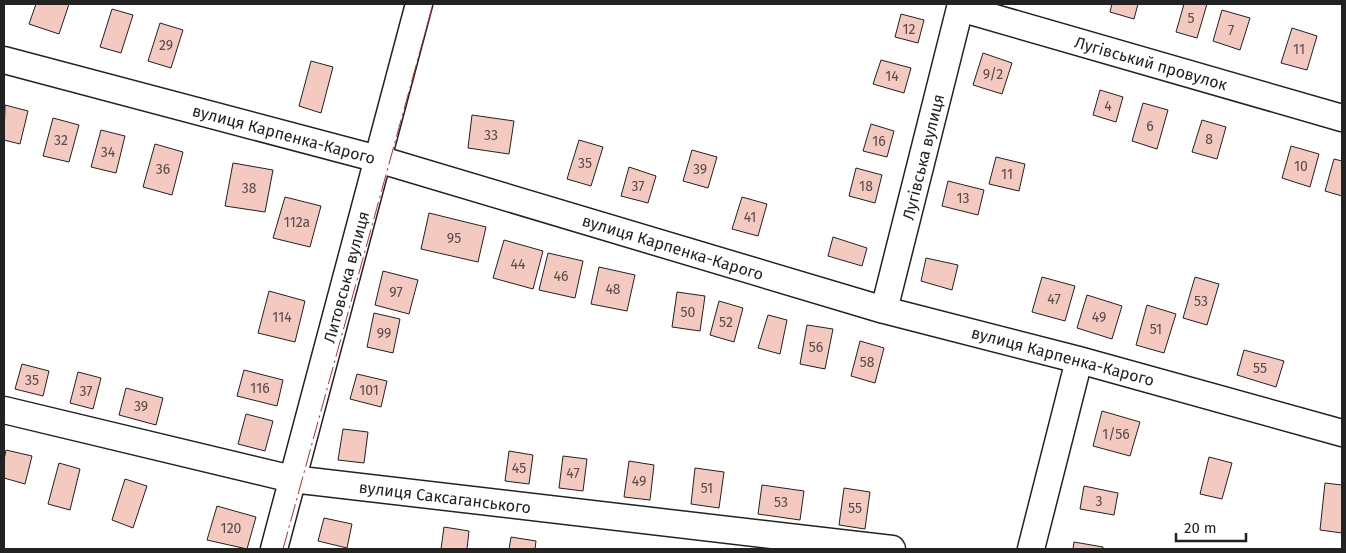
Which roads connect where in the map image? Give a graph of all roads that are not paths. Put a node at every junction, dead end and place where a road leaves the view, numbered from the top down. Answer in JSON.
{"nodes":[{"id":1,"x":419,"y":4,"type":"edge"},
{"id":2,"x":960,"y":6,"type":"edge"},
{"id":3,"x":4,"y":60,"type":"edge"},
{"id":4,"x":1342,"y":118,"type":"edge"},
{"id":5,"x":378,"y":159,"type":"junction"},
{"id":6,"x":884,"y":310,"type":"junction"},
{"id":7,"x":1080,"y":360,"type":"junction"},
{"id":8,"x":4,"y":410,"type":"edge"},
{"id":9,"x":1342,"y":433,"type":"edge"},
{"id":10,"x":292,"y":479,"type":"junction"},
{"id":11,"x":274,"y":549,"type":"edge"},
{"id":12,"x":892,"y":549,"type":"edge"},
{"id":13,"x":1031,"y":549,"type":"edge"}],
"edges":[{"from":1,"to":5,"type":"street","name":"Литовська вулиця"},
{"from":2,"to":4,"type":"street","name":"Лугівський провулок"},
{"from":2,"to":6,"type":"street","name":"Лугівська вулиця"},
{"from":3,"to":5,"type":"street","name":"вулиця Карпенка-Карого"},
{"from":5,"to":6,"type":"street","name":"вулиця Карпенка-Карого"},
{"from":5,"to":10,"type":"street","name":"Литовська вулиця"},
{"from":6,"to":7,"type":"street","name":"вулиця Карпенка-Карого"},
{"from":7,"to":9,"type":"street","name":"вулиця Карпенка-Карого"},
{"from":7,"to":13,"type":"street"},
{"from":8,"to":10,"type":"street","name":"вулиця Саксаганського"},
{"from":10,"to":11,"type":"street","name":"Литовська вулиця"},
{"from":10,"to":12,"type":"street","name":"вулиця Саксаганського"}]}
